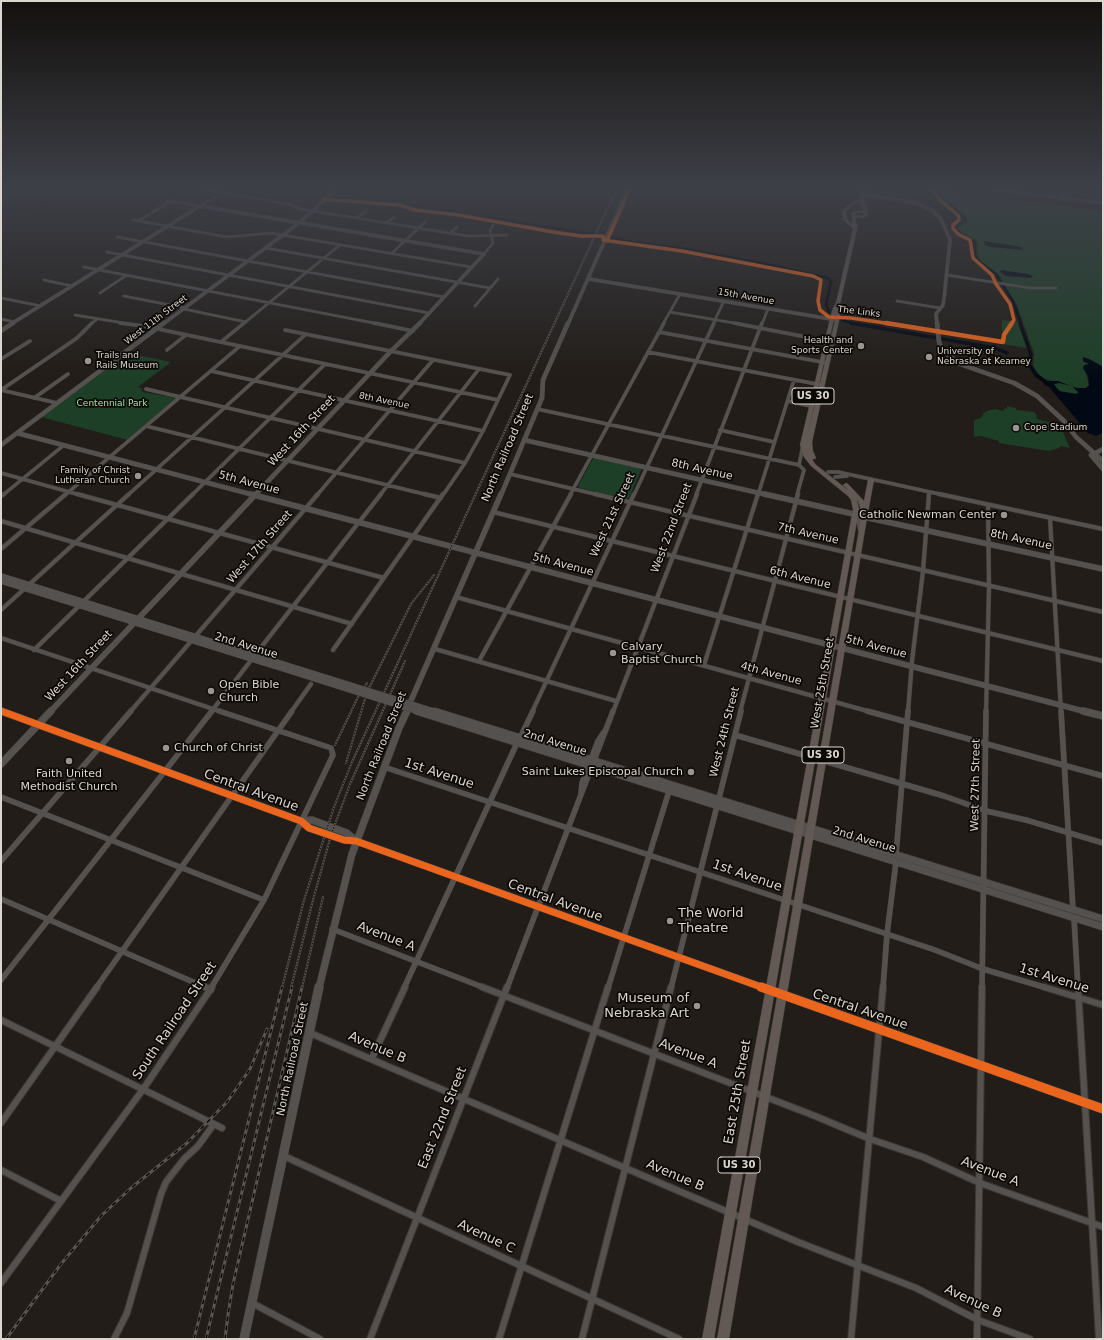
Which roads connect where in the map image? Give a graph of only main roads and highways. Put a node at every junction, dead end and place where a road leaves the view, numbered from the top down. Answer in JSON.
{"nodes":[{"id":1,"x":850,"y":253,"type":"edge"},
{"id":2,"x":824,"y":362,"type":"junction"},
{"id":3,"x":825,"y":473,"type":"junction"},
{"id":4,"x":835,"y":479,"type":"junction"},
{"id":5,"x":871,"y":480,"type":"road end"},
{"id":6,"x":864,"y":515,"type":"junction"},
{"id":7,"x":770,"y":991,"type":"joint"},
{"id":8,"x":708,"y":1339,"type":"edge"},
{"id":9,"x":723,"y":1339,"type":"edge"}],
"edges":[{"from":1,"to":2,"type":"main road","name":"West 24th Street","number":"US 30"},
{"from":2,"to":3,"type":"main road","name":"West 24th Street","number":"US 30"},
{"from":2,"to":3,"type":"main road","name":"West 24th Street","number":"US 30"},
{"from":3,"to":4,"type":"main road"},
{"from":4,"to":6,"type":"main road"},
{"from":4,"to":7,"type":"main road","name":"West 25th Street","number":"US 30"},
{"from":5,"to":6,"type":"main road","name":"West 25th Street"},
{"from":6,"to":9,"type":"main road","name":"West 25th Street","number":"US 30"},
{"from":7,"to":8,"type":"main road","name":"East 25th Street","number":"US 30"}]}
